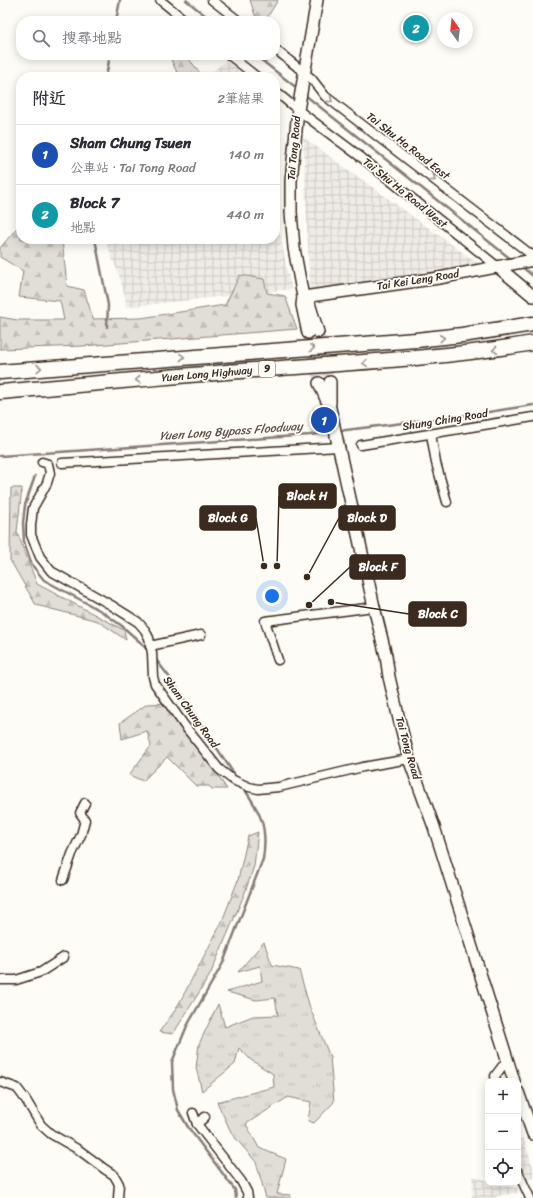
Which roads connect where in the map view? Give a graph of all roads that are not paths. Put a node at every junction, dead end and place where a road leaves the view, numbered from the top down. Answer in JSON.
{"nodes":[{"id":1,"x":160,"y":0,"type":"edge"},
{"id":2,"x":212,"y":0,"type":"edge"},
{"id":3,"x":317,"y":0,"type":"edge"},
{"id":4,"x":180,"y":16,"type":"edge"},
{"id":5,"x":233,"y":16,"type":"edge"},
{"id":6,"x":280,"y":54,"type":"edge"},
{"id":7,"x":235,"y":60,"type":"edge"},
{"id":8,"x":251,"y":72,"type":"edge"},
{"id":9,"x":303,"y":75,"type":"junction"},
{"id":10,"x":280,"y":95,"type":"edge"},
{"id":11,"x":298,"y":108,"type":"junction"},
{"id":12,"x":532,"y":259,"type":"edge"},
{"id":13,"x":502,"y":266,"type":"junction"},
{"id":14,"x":533,"y":296,"type":"edge"},
{"id":15,"x":303,"y":297,"type":"junction"},
{"id":16,"x":533,"y":324,"type":"edge"},
{"id":17,"x":313,"y":332,"type":"tunnel mouth"},
{"id":18,"x":533,"y":343,"type":"edge"},
{"id":19,"x":0,"y":372,"type":"edge"},
{"id":20,"x":325,"y":383,"type":"tunnel mouth"},
{"id":21,"x":0,"y":392,"type":"edge"},
{"id":22,"x":533,"y":417,"type":"edge"},
{"id":23,"x":432,"y":434,"type":"junction"},
{"id":24,"x":361,"y":445,"type":"dead end"},
{"id":25,"x":339,"y":447,"type":"junction"},
{"id":26,"x":42,"y":462,"type":"dead end"},
{"id":27,"x":62,"y":463,"type":"dead end"},
{"id":28,"x":447,"y":502,"type":"dead end"},
{"id":29,"x":374,"y":607,"type":"junction"},
{"id":30,"x":201,"y":635,"type":"dead end"},
{"id":31,"x":150,"y":642,"type":"junction"},
{"id":32,"x":278,"y":660,"type":"dead end"},
{"id":33,"x":409,"y":759,"type":"junction"},
{"id":34,"x":85,"y":803,"type":"dead end"},
{"id":35,"x":63,"y":880,"type":"dead end"},
{"id":36,"x":64,"y":957,"type":"dead end"},
{"id":37,"x":0,"y":980,"type":"edge"},
{"id":38,"x":507,"y":1060,"type":"junction"},
{"id":39,"x":495,"y":1078,"type":"edge"},
{"id":40,"x":513,"y":1078,"type":"edge"},
{"id":41,"x":0,"y":1082,"type":"edge"},
{"id":42,"x":521,"y":1100,"type":"edge"},
{"id":43,"x":194,"y":1113,"type":"dead end"},
{"id":44,"x":205,"y":1117,"type":"dead end"},
{"id":45,"x":197,"y":1124,"type":"junction"},
{"id":46,"x":533,"y":1134,"type":"edge"},
{"id":47,"x":521,"y":1178,"type":"edge"},
{"id":48,"x":118,"y":1198,"type":"edge"},
{"id":49,"x":248,"y":1198,"type":"edge"},
{"id":50,"x":530,"y":1198,"type":"edge"}],
"edges":[{"from":1,"to":4,"type":"street"},
{"from":2,"to":5,"type":"street"},
{"from":3,"to":9,"type":"street","name":"Tai Tong Road"},
{"from":6,"to":9,"type":"street","name":"Tai Shu Ha Road East"},
{"from":7,"to":8,"type":"street"},
{"from":9,"to":11,"type":"street","name":"Tai Tong Road"},
{"from":9,"to":12,"type":"street","name":"Tai Shu Ha Road East","one_way":true},
{"from":10,"to":11,"type":"street","name":"Tai Shu Ha Road West"},
{"from":11,"to":13,"type":"street","name":"Tai Shu Ha Road West"},
{"from":11,"to":15,"type":"street","name":"Tai Tong Road"},
{"from":12,"to":13,"type":"street","name":"Tai Kei Leng Road"},
{"from":13,"to":14,"type":"street","name":"Tai Shu Ha Road West"},
{"from":13,"to":15,"type":"street","name":"Tai Kei Leng Road"},
{"from":15,"to":17,"type":"street","name":"Tai Tong Road"},
{"from":19,"to":16,"type":"highway","name":"Yuen Long Highway","number":"9","one_way":true},
{"from":18,"to":21,"type":"highway","name":"Yuen Long Highway","number":"9","one_way":true},
{"from":20,"to":25,"type":"street","name":"Tai Tong Road"},
{"from":22,"to":23,"type":"street","name":"Shung Ching Road"},
{"from":23,"to":24,"type":"street","name":"Shung Ching Road"},
{"from":23,"to":28,"type":"street"},
{"from":25,"to":27,"type":"street"},
{"from":25,"to":29,"type":"street","name":"Tai Tong Road"},
{"from":26,"to":31,"type":"street","name":"Sham Chung Road"},
{"from":29,"to":32,"type":"street"},
{"from":29,"to":33,"type":"street","name":"Tai Tong Road"},
{"from":30,"to":31,"type":"street"},
{"from":31,"to":33,"type":"street","name":"Sham Chung Road"},
{"from":33,"to":38,"type":"street","name":"Tai Tong Road"},
{"from":34,"to":35,"type":"street"},
{"from":36,"to":37,"type":"street"},
{"from":38,"to":39,"type":"street"},
{"from":38,"to":40,"type":"street","name":"Tai Tong Road"},
{"from":41,"to":48,"type":"street"},
{"from":42,"to":46,"type":"street"},
{"from":43,"to":45,"type":"street"},
{"from":44,"to":45,"type":"street"},
{"from":45,"to":49,"type":"street"},
{"from":47,"to":50,"type":"street"}]}
